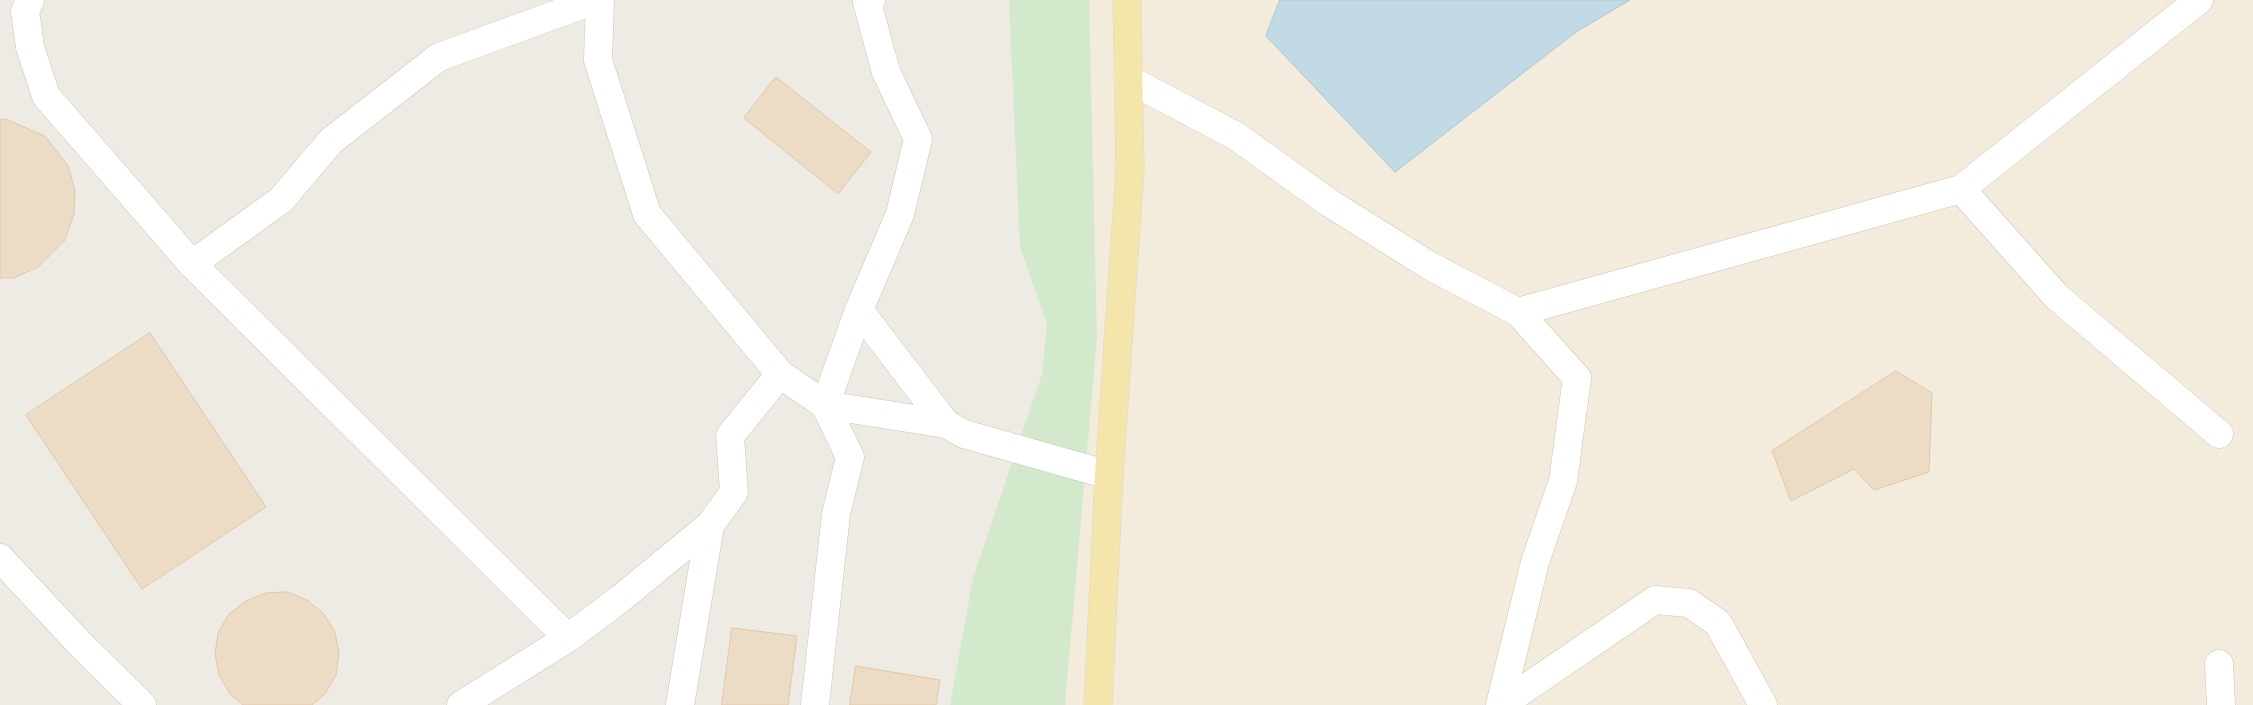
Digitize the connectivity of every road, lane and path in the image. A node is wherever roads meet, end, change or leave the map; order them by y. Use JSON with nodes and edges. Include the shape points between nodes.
{"nodes":[{"id":1,"x":30,"y":0,"type":"edge"},
{"id":2,"x":595,"y":0,"type":"edge"},
{"id":3,"x":600,"y":0,"type":"edge"},
{"id":4,"x":871,"y":0,"type":"edge"},
{"id":5,"x":1127,"y":0,"type":"edge"},
{"id":6,"x":2199,"y":0,"type":"edge"},
{"id":7,"x":1128,"y":79,"type":"junction"},
{"id":8,"x":1961,"y":190,"type":"junction"},
{"id":9,"x":192,"y":264,"type":"junction"},
{"id":10,"x":859,"y":310,"type":"junction"},
{"id":11,"x":1518,"y":312,"type":"junction"},
{"id":12,"x":780,"y":374,"type":"junction"},
{"id":13,"x":825,"y":405,"type":"junction"},
{"id":14,"x":946,"y":424,"type":"junction"},
{"id":15,"x":2220,"y":434,"type":"dead end"},
{"id":16,"x":1109,"y":475,"type":"junction"},
{"id":17,"x":710,"y":525,"type":"junction"},
{"id":18,"x":0,"y":558,"type":"edge"},
{"id":19,"x":568,"y":638,"type":"junction"},
{"id":20,"x":2218,"y":664,"type":"dead end"},
{"id":21,"x":142,"y":705,"type":"edge"},
{"id":22,"x":461,"y":705,"type":"edge"},
{"id":23,"x":680,"y":705,"type":"edge"},
{"id":24,"x":815,"y":705,"type":"edge"},
{"id":25,"x":1098,"y":705,"type":"edge"},
{"id":26,"x":1500,"y":705,"type":"edge"},
{"id":27,"x":1762,"y":705,"type":"edge"},
{"id":28,"x":2221,"y":705,"type":"edge"}],
"edges":[{"from":1,"to":9,"type":"lane","via":[[25,11],[30,47],[46,96]]},
{"from":2,"to":9,"type":"lane","via":[[439,57],[330,141],[281,200]]},
{"from":3,"to":12,"type":"lane","via":[[598,60],[647,214]]},
{"from":4,"to":10,"type":"lane","via":[[868,2],[886,72],[918,139],[900,214]]},
{"from":5,"to":7,"type":"main road"},
{"from":6,"to":8,"type":"lane"},
{"from":7,"to":11,"type":"lane","via":[[1236,136],[1328,202],[1422,261]]},
{"from":7,"to":16,"type":"main road","via":[[1130,169]]},
{"from":8,"to":11,"type":"lane"},
{"from":8,"to":15,"type":"lane","via":[[2057,297]]},
{"from":9,"to":19,"type":"lane"},
{"from":10,"to":13,"type":"lane"},
{"from":10,"to":14,"type":"lane"},
{"from":11,"to":26,"type":"lane","via":[[1577,378],[1563,481],[1535,562]]},
{"from":12,"to":13,"type":"lane"},
{"from":12,"to":17,"type":"lane","via":[[730,436],[734,492]]},
{"from":13,"to":14,"type":"lane"},
{"from":13,"to":24,"type":"lane","via":[[850,457],[836,514]]},
{"from":14,"to":16,"type":"lane","via":[[964,434]]},
{"from":16,"to":25,"type":"main road"},
{"from":17,"to":19,"type":"lane"},
{"from":17,"to":23,"type":"lane"},
{"from":18,"to":21,"type":"lane"},
{"from":19,"to":22,"type":"lane"},
{"from":20,"to":28,"type":"lane"},
{"from":26,"to":27,"type":"lane","via":[[1655,600],[1689,603],[1718,623]]}]}
